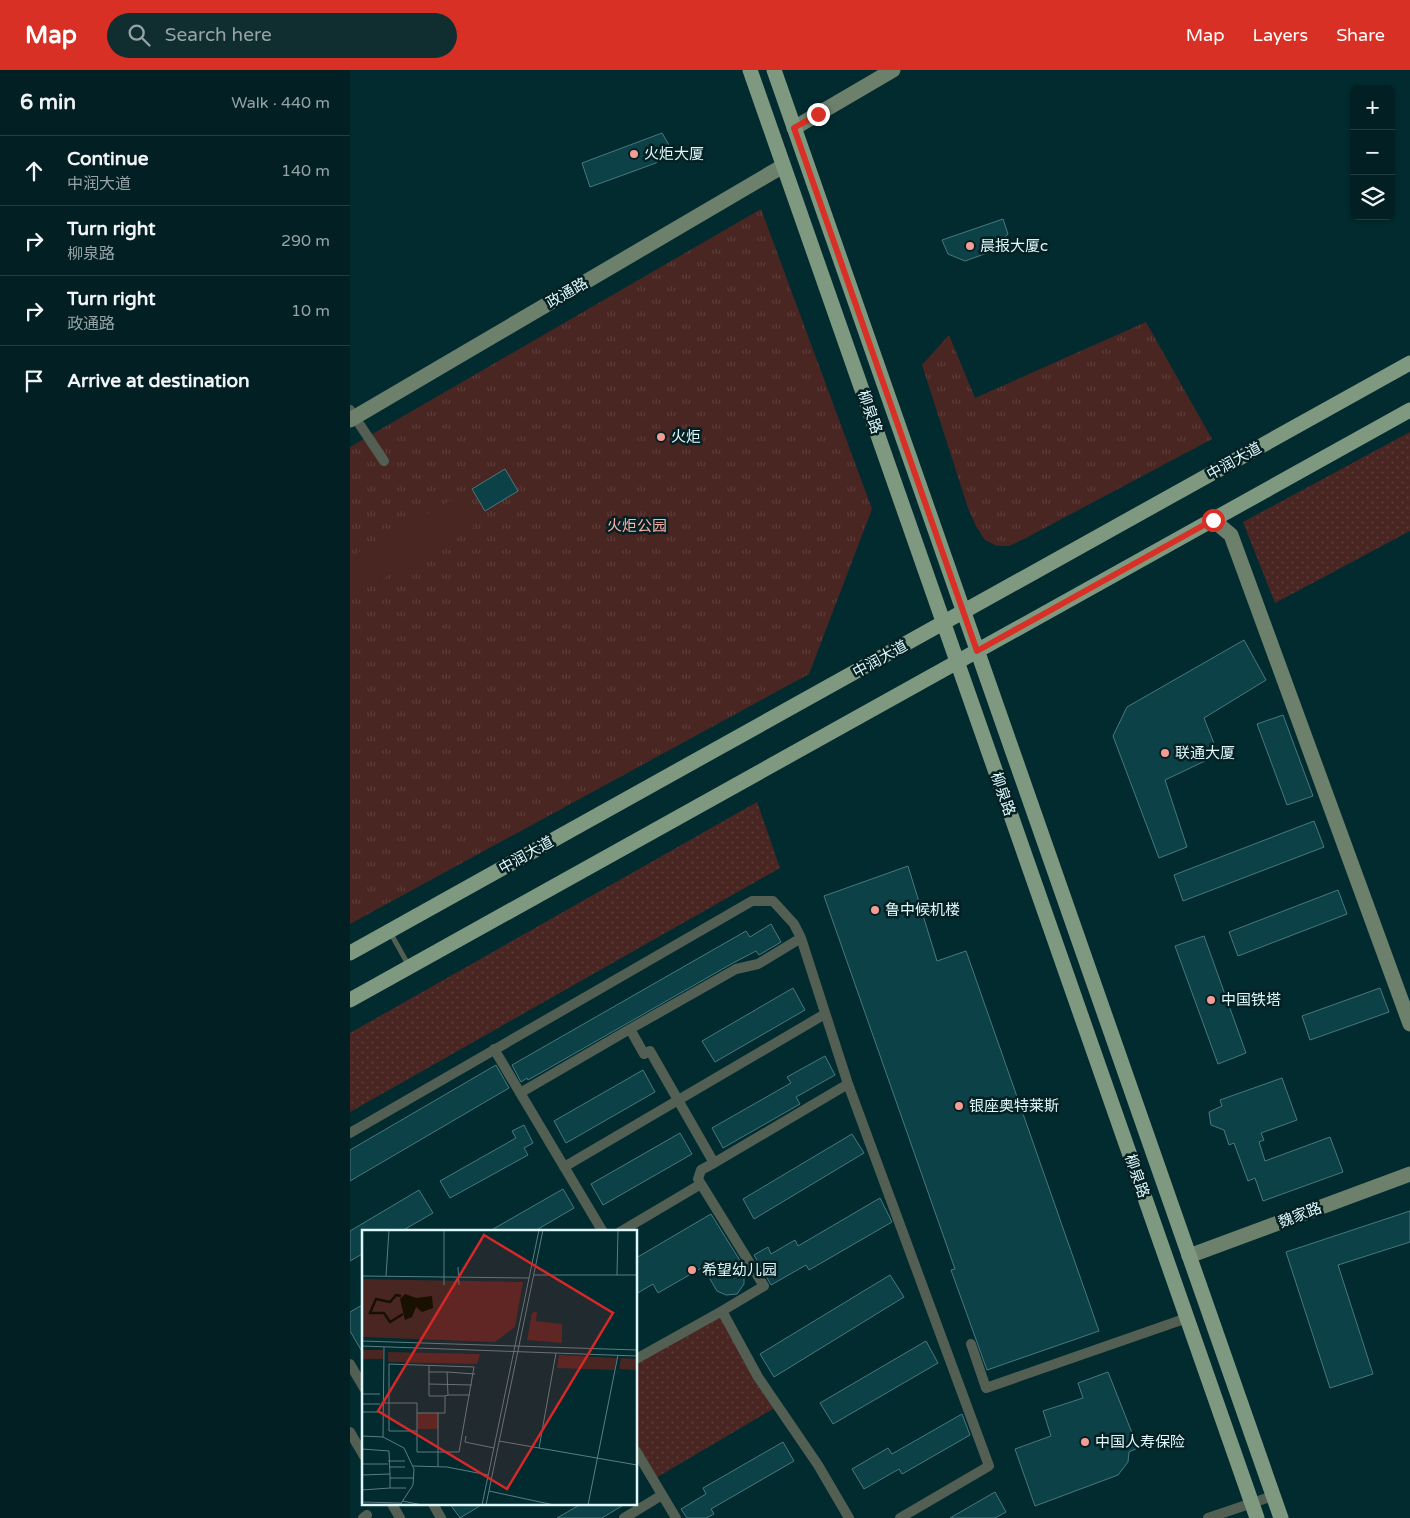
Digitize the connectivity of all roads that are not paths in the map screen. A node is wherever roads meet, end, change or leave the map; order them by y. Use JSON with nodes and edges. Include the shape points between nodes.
{"nodes":[{"id":1,"x":750,"y":70,"type":"edge"},
{"id":2,"x":774,"y":70,"type":"edge"},
{"id":3,"x":893,"y":70,"type":"edge"},
{"id":4,"x":794,"y":128,"type":"junction"},
{"id":5,"x":784,"y":166,"type":"junction"},
{"id":6,"x":1410,"y":363,"type":"edge"},
{"id":7,"x":1410,"y":410,"type":"edge"},
{"id":8,"x":352,"y":415,"type":"edge"},
{"id":9,"x":384,"y":461,"type":"dead end"},
{"id":10,"x":1213,"y":520,"type":"junction"},
{"id":11,"x":963,"y":612,"type":"junction"},
{"id":12,"x":944,"y":623,"type":"junction"},
{"id":13,"x":977,"y":651,"type":"junction"},
{"id":14,"x":957,"y":662,"type":"junction"},
{"id":15,"x":390,"y":931,"type":"junction"},
{"id":16,"x":801,"y":938,"type":"junction"},
{"id":17,"x":350,"y":953,"type":"edge"},
{"id":18,"x":409,"y":967,"type":"junction"},
{"id":19,"x":350,"y":1000,"type":"edge"},
{"id":20,"x":825,"y":1014,"type":"junction"},
{"id":21,"x":1410,"y":1024,"type":"edge"},
{"id":22,"x":630,"y":1029,"type":"junction"},
{"id":23,"x":494,"y":1049,"type":"junction"},
{"id":24,"x":848,"y":1084,"type":"junction"},
{"id":25,"x":520,"y":1093,"type":"junction"},
{"id":26,"x":678,"y":1101,"type":"junction"},
{"id":27,"x":350,"y":1133,"type":"edge"},
{"id":28,"x":714,"y":1162,"type":"junction"},
{"id":29,"x":564,"y":1167,"type":"junction"},
{"id":30,"x":1410,"y":1174,"type":"edge"},
{"id":31,"x":701,"y":1184,"type":"junction"},
{"id":32,"x":601,"y":1230,"type":"edge"},
{"id":33,"x":623,"y":1230,"type":"edge"},
{"id":34,"x":1189,"y":1256,"type":"junction"},
{"id":35,"x":722,"y":1311,"type":"junction"},
{"id":36,"x":1187,"y":1318,"type":"junction"},
{"id":37,"x":971,"y":1344,"type":"dead end"},
{"id":38,"x":638,"y":1358,"type":"edge"},
{"id":39,"x":350,"y":1364,"type":"edge"},
{"id":40,"x":362,"y":1385,"type":"edge"},
{"id":41,"x":350,"y":1432,"type":"edge"},
{"id":42,"x":360,"y":1442,"type":"edge"},
{"id":43,"x":638,"y":1453,"type":"edge"},
{"id":44,"x":662,"y":1495,"type":"junction"},
{"id":45,"x":1273,"y":1496,"type":"junction"},
{"id":46,"x":1252,"y":1503,"type":"junction"},
{"id":47,"x":393,"y":1506,"type":"edge"},
{"id":48,"x":434,"y":1506,"type":"edge"},
{"id":49,"x":400,"y":1518,"type":"edge"},
{"id":50,"x":441,"y":1518,"type":"edge"},
{"id":51,"x":624,"y":1518,"type":"edge"},
{"id":52,"x":676,"y":1518,"type":"edge"},
{"id":53,"x":850,"y":1518,"type":"edge"},
{"id":54,"x":900,"y":1518,"type":"edge"},
{"id":55,"x":1208,"y":1518,"type":"edge"},
{"id":56,"x":1257,"y":1518,"type":"edge"},
{"id":57,"x":1281,"y":1518,"type":"edge"}],
"edges":[{"from":1,"to":5,"type":"main road","name":"柳泉路"},
{"from":2,"to":4,"type":"main road","name":"柳泉路"},
{"from":3,"to":4,"type":"street"},
{"from":4,"to":11,"type":"main road","name":"柳泉路"},
{"from":5,"to":8,"type":"street","name":"政通路"},
{"from":5,"to":12,"type":"main road","name":"柳泉路"},
{"from":6,"to":11,"type":"main road","name":"中润大道"},
{"from":7,"to":10,"type":"main road"},
{"from":8,"to":9,"type":"street"},
{"from":10,"to":13,"type":"main road"},
{"from":10,"to":21,"type":"street","via":[[1231,534]]},
{"from":11,"to":12,"type":"main road","name":"中润大道"},
{"from":11,"to":13,"type":"main road","name":"柳泉路"},
{"from":12,"to":14,"type":"main road","name":"柳泉路"},
{"from":12,"to":15,"type":"main road","name":"中润大道"},
{"from":13,"to":14,"type":"main road"},
{"from":13,"to":34,"type":"main road","name":"柳泉路"},
{"from":14,"to":18,"type":"main road"},
{"from":14,"to":36,"type":"main road","name":"柳泉路"},
{"from":15,"to":17,"type":"main road","name":"中润大道"},
{"from":15,"to":18,"type":"lane"},
{"from":16,"to":20,"type":"street"},
{"from":16,"to":22,"type":"street","via":[[758,964],[736,969]]},
{"from":16,"to":23,"type":"street","via":[[794,924],[773,901],[752,901]]},
{"from":18,"to":19,"type":"main road"},
{"from":20,"to":24,"type":"street"},
{"from":20,"to":26,"type":"street"},
{"from":22,"to":25,"type":"street"},
{"from":22,"to":26,"type":"street","via":[[644,1054],[650,1051]]},
{"from":23,"to":25,"type":"street"},
{"from":23,"to":27,"type":"street"},
{"from":24,"to":28,"type":"street"},
{"from":24,"to":54,"type":"street","via":[[989,1466]]},
{"from":25,"to":29,"type":"street"},
{"from":26,"to":28,"type":"street"},
{"from":26,"to":29,"type":"street"},
{"from":28,"to":31,"type":"street","via":[[701,1170],[698,1179]]},
{"from":29,"to":32,"type":"street"},
{"from":30,"to":34,"type":"street","name":"魏家路"},
{"from":31,"to":33,"type":"street"},
{"from":31,"to":35,"type":"street","via":[[764,1286]]},
{"from":34,"to":45,"type":"main road","name":"柳泉路"},
{"from":35,"to":38,"type":"street"},
{"from":35,"to":53,"type":"street","via":[[758,1377]]},
{"from":36,"to":37,"type":"street","via":[[986,1388]]},
{"from":36,"to":46,"type":"main road","name":"柳泉路"},
{"from":39,"to":40,"type":"street"},
{"from":41,"to":42,"type":"street"},
{"from":43,"to":44,"type":"street"},
{"from":44,"to":51,"type":"street"},
{"from":44,"to":52,"type":"street"},
{"from":45,"to":46,"type":"street"},
{"from":45,"to":57,"type":"main road","name":"柳泉路"},
{"from":46,"to":55,"type":"street"},
{"from":46,"to":56,"type":"main road","name":"柳泉路"},
{"from":47,"to":49,"type":"street"},
{"from":48,"to":50,"type":"street"}]}
